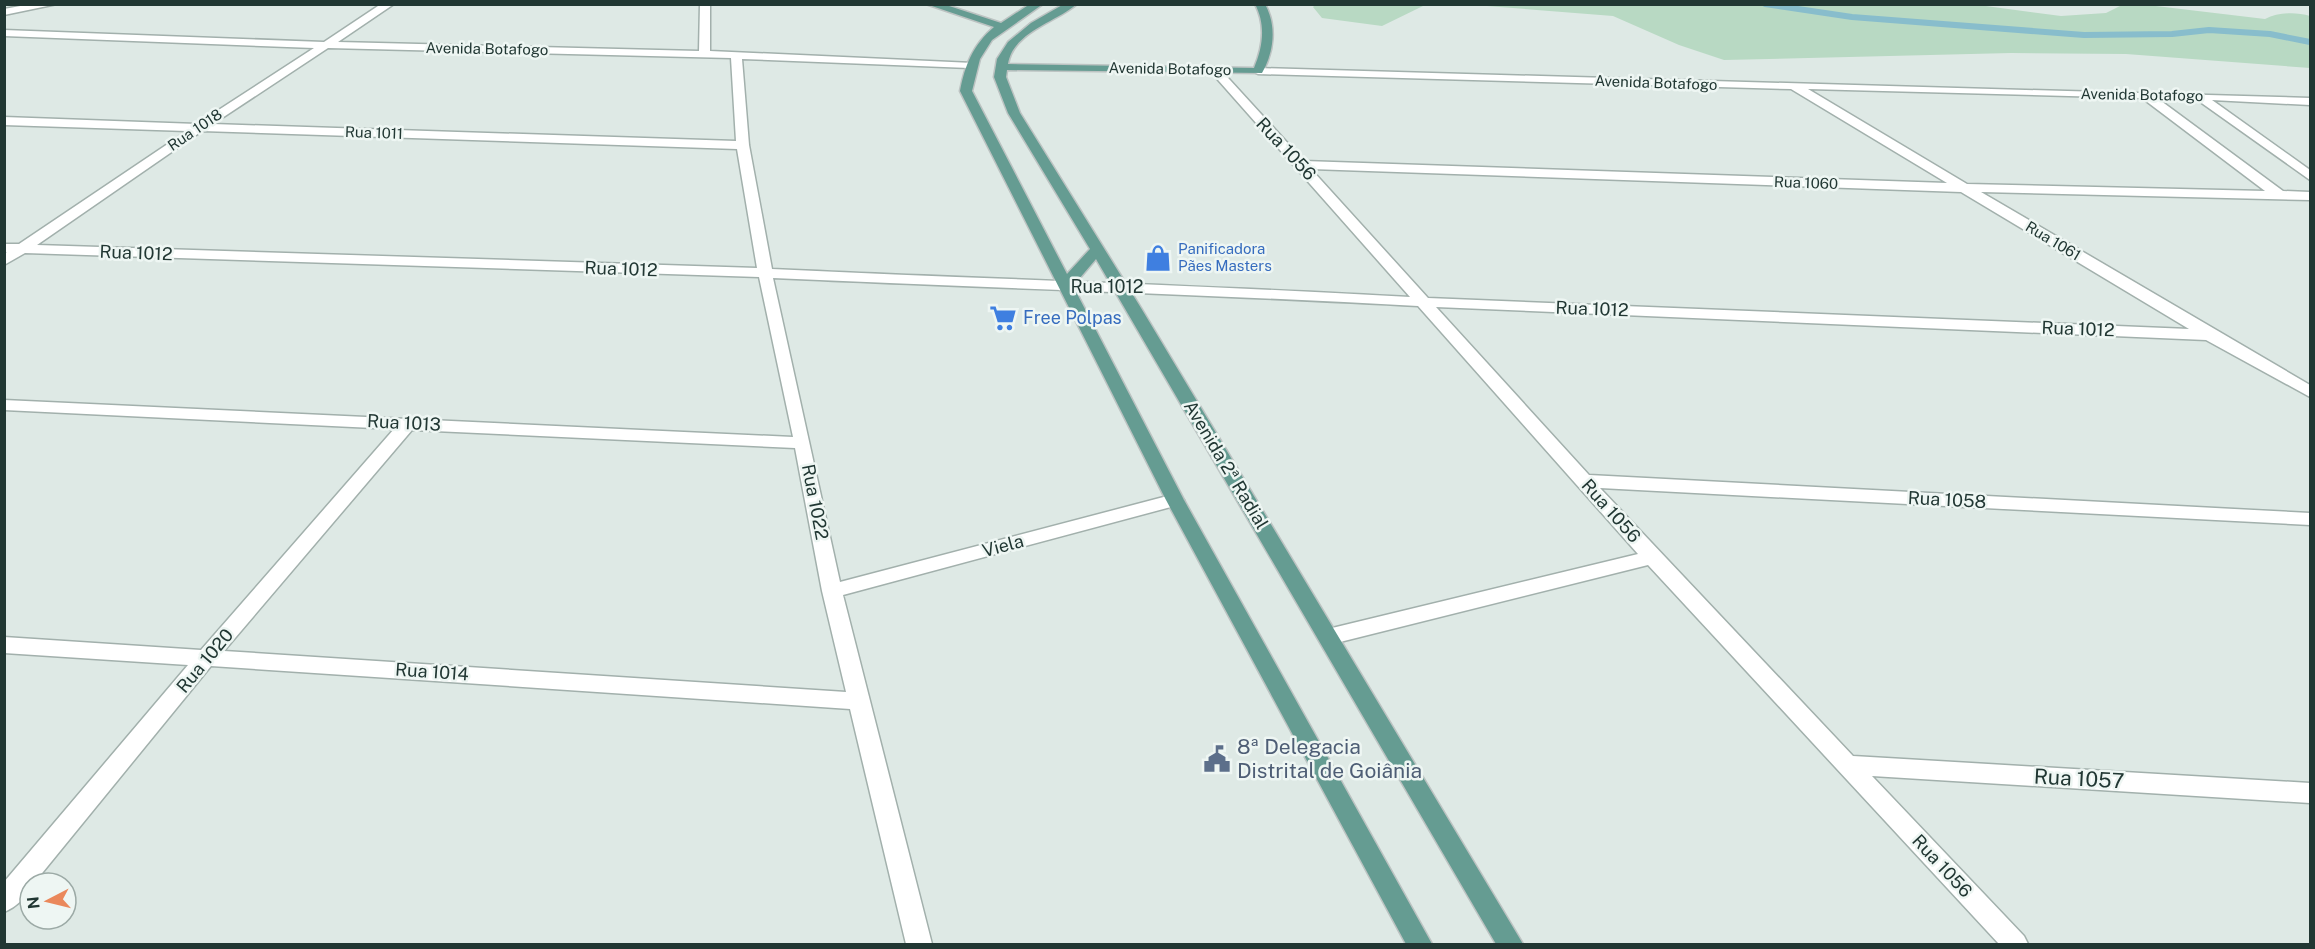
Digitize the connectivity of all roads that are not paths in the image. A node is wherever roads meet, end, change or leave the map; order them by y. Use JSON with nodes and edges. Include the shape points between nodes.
{"nodes":[{"id":1,"x":52,"y":4,"type":"edge"},
{"id":2,"x":389,"y":4,"type":"edge"},
{"id":3,"x":705,"y":4,"type":"edge"},
{"id":4,"x":932,"y":4,"type":"edge"},
{"id":5,"x":1038,"y":4,"type":"edge"},
{"id":6,"x":1072,"y":4,"type":"edge"},
{"id":7,"x":1260,"y":4,"type":"edge"},
{"id":8,"x":4,"y":12,"type":"edge"},
{"id":9,"x":1000,"y":26,"type":"junction"},
{"id":10,"x":4,"y":33,"type":"edge"},
{"id":11,"x":328,"y":45,"type":"junction"},
{"id":12,"x":704,"y":54,"type":"junction"},
{"id":13,"x":736,"y":55,"type":"junction"},
{"id":14,"x":969,"y":65,"type":"junction"},
{"id":15,"x":1001,"y":67,"type":"junction"},
{"id":16,"x":1215,"y":70,"type":"junction"},
{"id":17,"x":1258,"y":71,"type":"junction"},
{"id":18,"x":1796,"y":87,"type":"junction"},
{"id":19,"x":2145,"y":94,"type":"junction"},
{"id":20,"x":2199,"y":96,"type":"junction"},
{"id":21,"x":2310,"y":101,"type":"edge"},
{"id":22,"x":4,"y":121,"type":"edge"},
{"id":23,"x":200,"y":127,"type":"junction"},
{"id":24,"x":743,"y":145,"type":"junction"},
{"id":25,"x":1302,"y":165,"type":"junction"},
{"id":26,"x":2310,"y":176,"type":"edge"},
{"id":27,"x":1965,"y":188,"type":"junction"},
{"id":28,"x":2279,"y":195,"type":"junction"},
{"id":29,"x":2310,"y":196,"type":"edge"},
{"id":30,"x":4,"y":248,"type":"edge"},
{"id":31,"x":22,"y":249,"type":"junction"},
{"id":32,"x":1097,"y":249,"type":"junction"},
{"id":33,"x":4,"y":261,"type":"edge"},
{"id":34,"x":765,"y":273,"type":"junction"},
{"id":35,"x":1064,"y":287,"type":"junction"},
{"id":36,"x":1120,"y":287,"type":"junction"},
{"id":37,"x":1426,"y":302,"type":"junction"},
{"id":38,"x":2209,"y":334,"type":"junction"},
{"id":39,"x":2310,"y":392,"type":"edge"},
{"id":40,"x":4,"y":405,"type":"edge"},
{"id":41,"x":408,"y":424,"type":"junction"},
{"id":42,"x":803,"y":443,"type":"junction"},
{"id":43,"x":1584,"y":481,"type":"junction"},
{"id":44,"x":1175,"y":500,"type":"junction"},
{"id":45,"x":2310,"y":519,"type":"edge"},
{"id":46,"x":1652,"y":556,"type":"junction"},
{"id":47,"x":832,"y":591,"type":"junction"},
{"id":48,"x":1328,"y":637,"type":"junction"},
{"id":49,"x":4,"y":645,"type":"edge"},
{"id":50,"x":207,"y":657,"type":"junction"},
{"id":51,"x":860,"y":701,"type":"junction"},
{"id":52,"x":1848,"y":765,"type":"junction"},
{"id":53,"x":2310,"y":793,"type":"edge"},
{"id":54,"x":4,"y":901,"type":"edge"},
{"id":55,"x":919,"y":945,"type":"edge"},
{"id":56,"x":1419,"y":945,"type":"edge"},
{"id":57,"x":1510,"y":945,"type":"edge"},
{"id":58,"x":2014,"y":945,"type":"edge"}],
"edges":[{"from":1,"to":8,"type":"street"},
{"from":2,"to":11,"type":"street","name":"Rua 1018"},
{"from":3,"to":12,"type":"street"},
{"from":4,"to":9,"type":"main road"},
{"from":5,"to":9,"type":"main road"},
{"from":6,"to":15,"type":"main road","via":[[1035,25],[1012,44]]},
{"from":7,"to":17,"type":"main road","via":[[1269,20],[1264,59]]},
{"from":9,"to":14,"type":"main road","via":[[986,38]]},
{"from":10,"to":11,"type":"street","name":"Avenida Botafogo"},
{"from":11,"to":12,"type":"street","name":"Avenida Botafogo"},
{"from":11,"to":23,"type":"street","name":"Rua 1018"},
{"from":12,"to":13,"type":"street","name":"Avenida Botafogo"},
{"from":13,"to":14,"type":"street","name":"Avenida Botafogo"},
{"from":13,"to":24,"type":"street","name":"Rua 1022"},
{"from":14,"to":35,"type":"main road","via":[[966,91]]},
{"from":15,"to":16,"type":"main road","name":"Avenida Botafogo"},
{"from":15,"to":32,"type":"main road","name":"Avenida 2ª Radial","via":[[1000,77],[1014,113]]},
{"from":16,"to":17,"type":"main road","name":"Avenida Botafogo"},
{"from":16,"to":25,"type":"street","name":"Rua 1056"},
{"from":17,"to":18,"type":"street","name":"Avenida Botafogo"},
{"from":18,"to":19,"type":"street","name":"Avenida Botafogo"},
{"from":18,"to":27,"type":"street","name":"Rua 1061"},
{"from":19,"to":20,"type":"street","name":"Avenida Botafogo"},
{"from":19,"to":28,"type":"street"},
{"from":20,"to":21,"type":"street","name":"Avenida Botafogo"},
{"from":20,"to":26,"type":"street"},
{"from":22,"to":23,"type":"street","name":"Rua 1011"},
{"from":23,"to":24,"type":"street","name":"Rua 1011"},
{"from":23,"to":31,"type":"street","name":"Rua 1018"},
{"from":24,"to":34,"type":"street","name":"Rua 1022"},
{"from":25,"to":27,"type":"street","name":"Rua 1060"},
{"from":25,"to":37,"type":"street","name":"Rua 1056"},
{"from":27,"to":28,"type":"street","name":"Rua 1060"},
{"from":27,"to":38,"type":"street","name":"Rua 1061"},
{"from":28,"to":29,"type":"street","name":"Rua 1060"},
{"from":30,"to":31,"type":"street","name":"Rua 1012"},
{"from":31,"to":33,"type":"street","name":"Rua 1018"},
{"from":31,"to":34,"type":"street","name":"Rua 1012"},
{"from":32,"to":35,"type":"main road"},
{"from":32,"to":36,"type":"main road","name":"Avenida 2ª Radial"},
{"from":34,"to":35,"type":"street","name":"Rua 1012"},
{"from":34,"to":42,"type":"street","name":"Rua 1022"},
{"from":35,"to":36,"type":"street","name":"Rua 1012"},
{"from":35,"to":44,"type":"main road"},
{"from":36,"to":37,"type":"street","name":"Rua 1012"},
{"from":36,"to":48,"type":"main road","name":"Avenida 2ª Radial"},
{"from":37,"to":38,"type":"street","name":"Rua 1012"},
{"from":37,"to":43,"type":"street","name":"Rua 1056"},
{"from":38,"to":39,"type":"street","name":"Rua 1061"},
{"from":40,"to":41,"type":"street","name":"Rua 1013"},
{"from":41,"to":42,"type":"street","name":"Rua 1013"},
{"from":41,"to":50,"type":"street","name":"Rua 1020"},
{"from":42,"to":47,"type":"street","name":"Rua 1022"},
{"from":43,"to":45,"type":"street","name":"Rua 1058"},
{"from":43,"to":46,"type":"street","name":"Rua 1056"},
{"from":44,"to":47,"type":"street","name":"Viela"},
{"from":44,"to":56,"type":"main road"},
{"from":46,"to":48,"type":"street"},
{"from":46,"to":52,"type":"street","name":"Rua 1056"},
{"from":47,"to":51,"type":"street","name":"Rua 1022"},
{"from":48,"to":57,"type":"main road","name":"Avenida 2ª Radial"},
{"from":49,"to":50,"type":"street","name":"Rua 1014"},
{"from":50,"to":51,"type":"street","name":"Rua 1014"},
{"from":50,"to":54,"type":"street","name":"Rua 1020"},
{"from":51,"to":55,"type":"street","name":"Rua 1022"},
{"from":52,"to":53,"type":"street","name":"Rua 1057"},
{"from":52,"to":58,"type":"street","name":"Rua 1056"}]}
